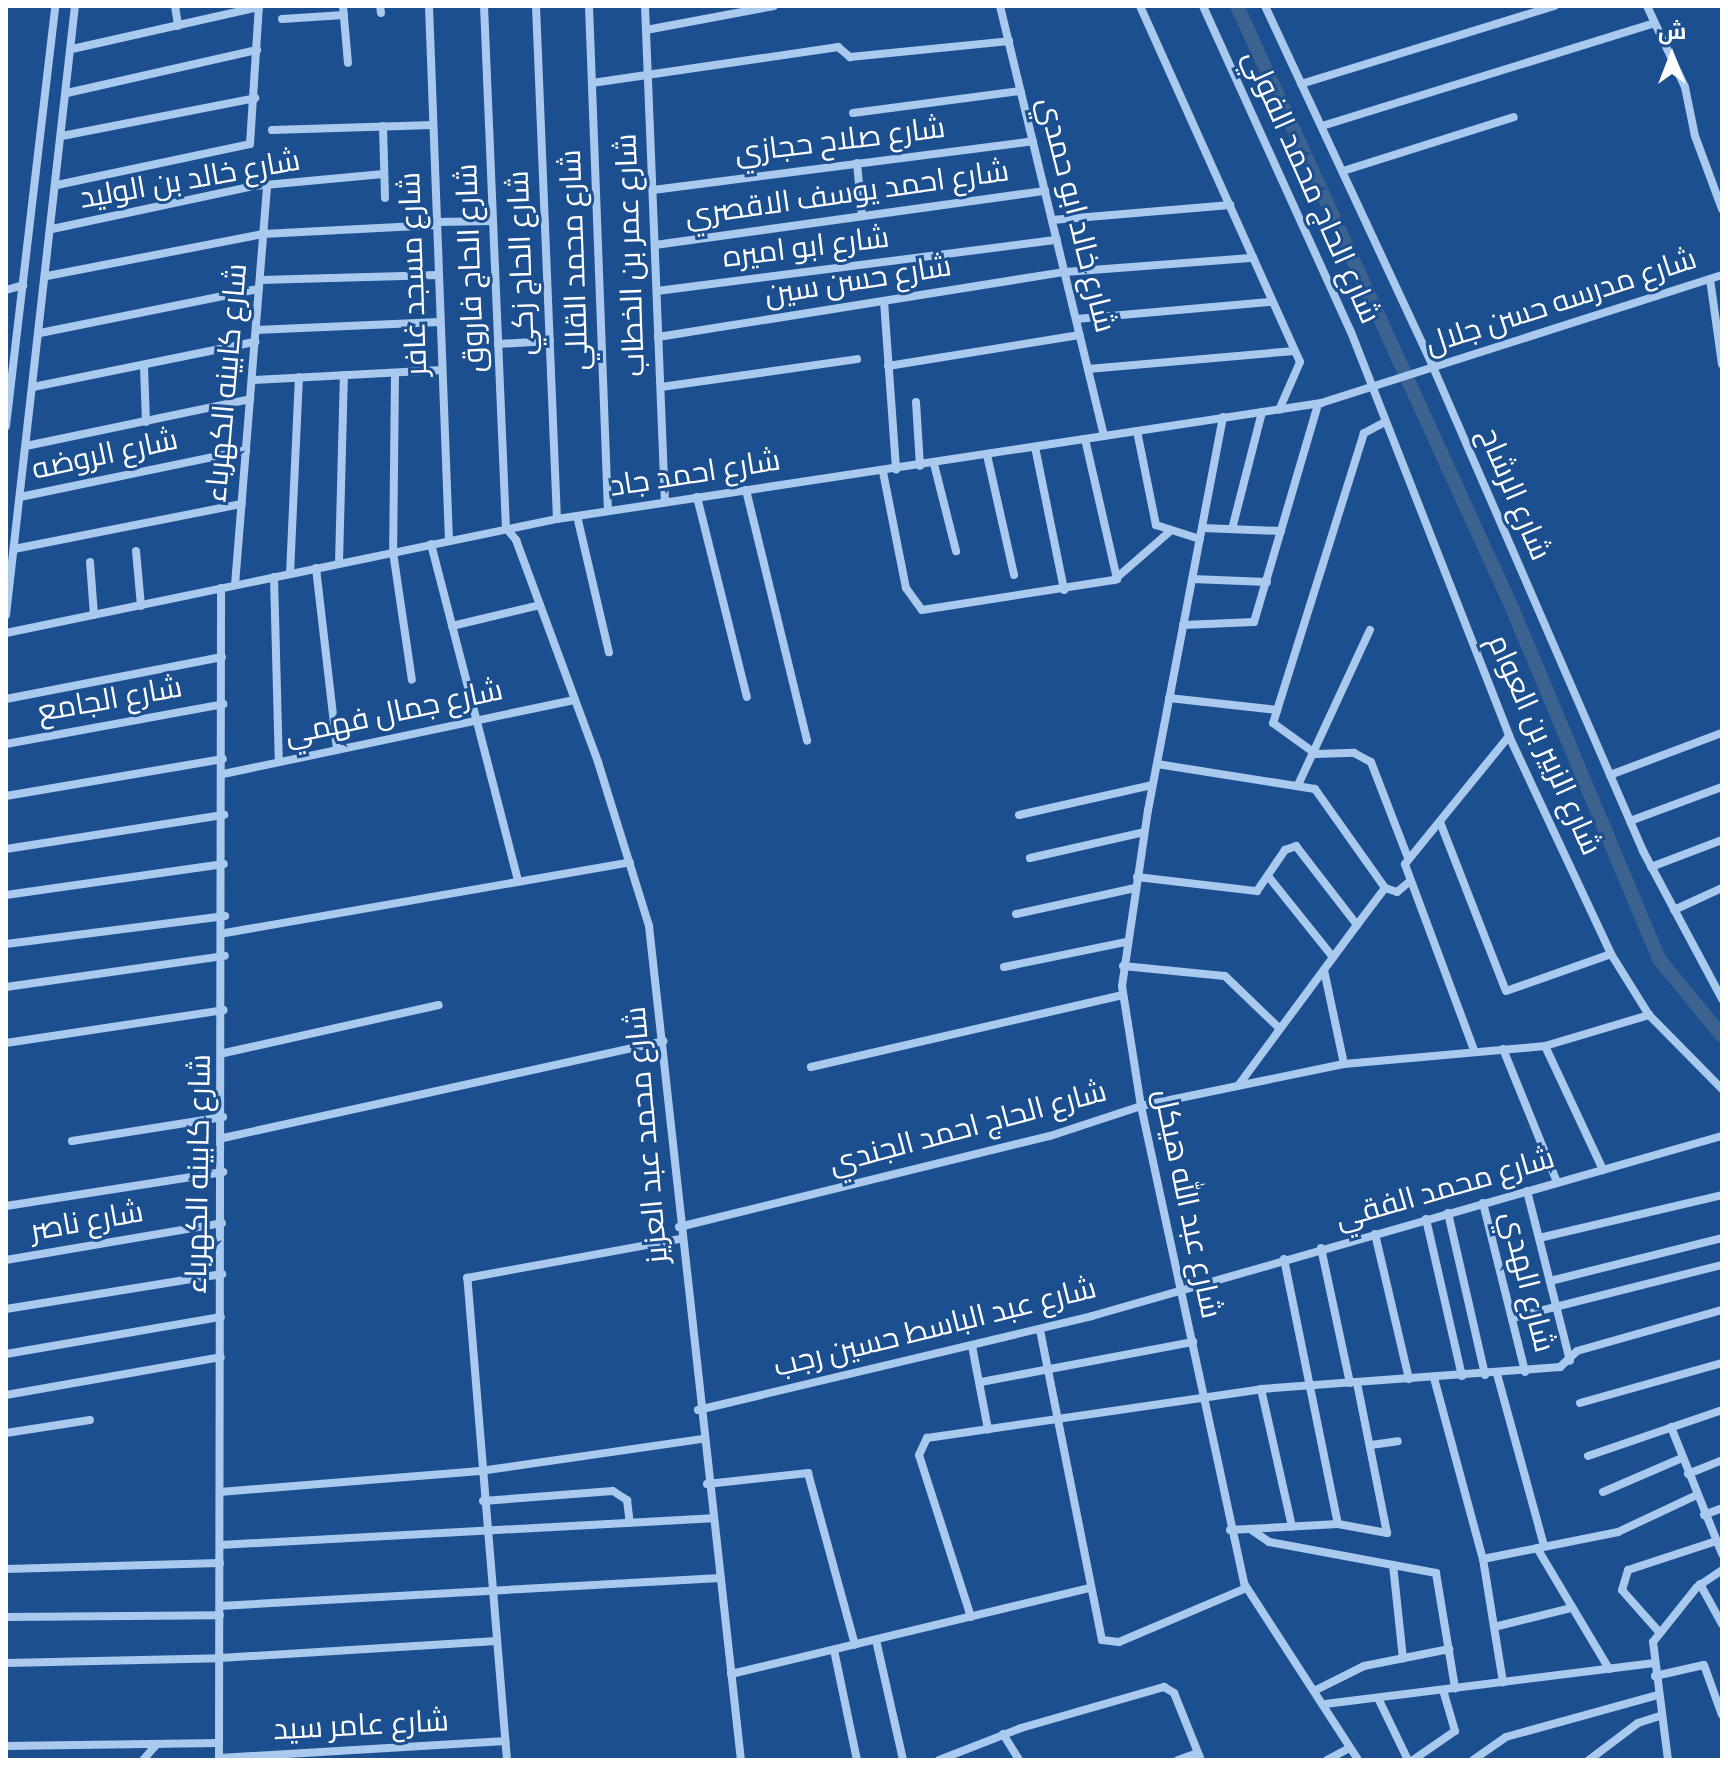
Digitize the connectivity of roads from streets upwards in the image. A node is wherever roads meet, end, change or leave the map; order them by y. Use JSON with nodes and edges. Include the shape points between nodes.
{"nodes":[{"id":1,"x":55,"y":6,"type":"edge"},
{"id":2,"x":75,"y":6,"type":"edge"},
{"id":3,"x":175,"y":6,"type":"edge"},
{"id":4,"x":219,"y":6,"type":"edge"},
{"id":5,"x":429,"y":6,"type":"edge"},
{"id":6,"x":484,"y":6,"type":"edge"},
{"id":7,"x":536,"y":6,"type":"edge"},
{"id":8,"x":589,"y":6,"type":"edge"},
{"id":9,"x":645,"y":6,"type":"edge"},
{"id":10,"x":774,"y":6,"type":"edge"},
{"id":11,"x":1000,"y":6,"type":"edge"},
{"id":12,"x":1140,"y":6,"type":"edge"},
{"id":13,"x":1203,"y":6,"type":"edge"},
{"id":14,"x":1265,"y":6,"type":"edge"},
{"id":15,"x":1555,"y":6,"type":"edge"},
{"id":16,"x":1647,"y":6,"type":"edge"},
{"id":17,"x":259,"y":7,"type":"edge"},
{"id":18,"x":760,"y":7,"type":"edge"},
{"id":19,"x":343,"y":11,"type":"edge"},
{"id":20,"x":221,"y":16,"type":"junction"},
{"id":21,"x":282,"y":19,"type":"dead end"},
{"id":22,"x":1654,"y":23,"type":"junction"},
{"id":23,"x":178,"y":26,"type":"junction"},
{"id":24,"x":646,"y":30,"type":"junction"},
{"id":25,"x":1009,"y":41,"type":"junction"},
{"id":26,"x":72,"y":49,"type":"junction"},
{"id":27,"x":257,"y":50,"type":"junction"},
{"id":28,"x":348,"y":63,"type":"dead end"},
{"id":29,"x":648,"y":78,"type":"junction"},
{"id":30,"x":592,"y":83,"type":"junction"},
{"id":31,"x":1301,"y":84,"type":"junction"},
{"id":32,"x":1021,"y":91,"type":"junction"},
{"id":33,"x":67,"y":93,"type":"junction"},
{"id":34,"x":255,"y":98,"type":"junction"},
{"id":35,"x":853,"y":113,"type":"dead end"},
{"id":36,"x":1514,"y":117,"type":"dead end"},
{"id":37,"x":433,"y":125,"type":"junction"},
{"id":38,"x":383,"y":126,"type":"junction"},
{"id":39,"x":1322,"y":126,"type":"junction"},
{"id":40,"x":272,"y":130,"type":"dead end"},
{"id":41,"x":62,"y":136,"type":"junction"},
{"id":42,"x":1033,"y":141,"type":"junction"},
{"id":43,"x":857,"y":163,"type":"junction"},
{"id":44,"x":1343,"y":171,"type":"junction"},
{"id":45,"x":383,"y":174,"type":"junction"},
{"id":46,"x":57,"y":185,"type":"junction"},
{"id":47,"x":267,"y":185,"type":"junction"},
{"id":48,"x":653,"y":190,"type":"junction"},
{"id":49,"x":1045,"y":191,"type":"junction"},
{"id":50,"x":385,"y":198,"type":"dead end"},
{"id":51,"x":1230,"y":205,"type":"junction"},
{"id":52,"x":1722,"y":209,"type":"edge"},
{"id":53,"x":862,"y":216,"type":"junction"},
{"id":54,"x":1052,"y":220,"type":"junction"},
{"id":55,"x":493,"y":221,"type":"junction"},
{"id":56,"x":437,"y":223,"type":"junction"},
{"id":57,"x":52,"y":229,"type":"junction"},
{"id":58,"x":263,"y":234,"type":"junction"},
{"id":59,"x":1057,"y":240,"type":"junction"},
{"id":60,"x":655,"y":245,"type":"junction"},
{"id":61,"x":1253,"y":258,"type":"junction"},
{"id":62,"x":1065,"y":272,"type":"junction"},
{"id":63,"x":439,"y":275,"type":"junction"},
{"id":64,"x":1722,"y":275,"type":"edge"},
{"id":65,"x":47,"y":276,"type":"junction"},
{"id":66,"x":1710,"y":279,"type":"junction"},
{"id":67,"x":259,"y":284,"type":"junction"},
{"id":68,"x":23,"y":285,"type":"junction"},
{"id":69,"x":6,"y":290,"type":"edge"},
{"id":70,"x":657,"y":291,"type":"junction"},
{"id":71,"x":884,"y":301,"type":"junction"},
{"id":72,"x":1272,"y":302,"type":"junction"},
{"id":73,"x":1076,"y":319,"type":"junction"},
{"id":74,"x":440,"y":322,"type":"junction"},
{"id":75,"x":256,"y":330,"type":"junction"},
{"id":76,"x":40,"y":333,"type":"junction"},
{"id":77,"x":1080,"y":335,"type":"junction"},
{"id":78,"x":658,"y":337,"type":"junction"},
{"id":79,"x":17,"y":339,"type":"junction"},
{"id":80,"x":550,"y":341,"type":"junction"},
{"id":81,"x":6,"y":342,"type":"edge"},
{"id":82,"x":255,"y":342,"type":"junction"},
{"id":83,"x":498,"y":344,"type":"junction"},
{"id":84,"x":1294,"y":351,"type":"junction"},
{"id":85,"x":857,"y":359,"type":"dead end"},
{"id":86,"x":1722,"y":364,"type":"edge"},
{"id":87,"x":144,"y":366,"type":"junction"},
{"id":88,"x":888,"y":366,"type":"junction"},
{"id":89,"x":1433,"y":367,"type":"junction"},
{"id":90,"x":1088,"y":369,"type":"junction"},
{"id":91,"x":442,"y":370,"type":"junction"},
{"id":92,"x":395,"y":373,"type":"junction"},
{"id":93,"x":344,"y":375,"type":"junction"},
{"id":94,"x":299,"y":377,"type":"junction"},
{"id":95,"x":252,"y":380,"type":"junction"},
{"id":96,"x":1393,"y":383,"type":"joint"},
{"id":97,"x":33,"y":387,"type":"junction"},
{"id":98,"x":661,"y":387,"type":"junction"},
{"id":99,"x":1374,"y":390,"type":"junction"},
{"id":100,"x":8,"y":392,"type":"edge"},
{"id":101,"x":250,"y":399,"type":"junction"},
{"id":102,"x":916,"y":402,"type":"dead end"},
{"id":103,"x":1318,"y":404,"type":"junction"},
{"id":104,"x":1279,"y":410,"type":"junction"},
{"id":105,"x":1262,"y":412,"type":"junction"},
{"id":106,"x":1223,"y":417,"type":"junction"},
{"id":107,"x":146,"y":422,"type":"junction"},
{"id":108,"x":1385,"y":422,"type":"junction"},
{"id":109,"x":6,"y":426,"type":"edge"},
{"id":110,"x":1137,"y":431,"type":"junction"},
{"id":111,"x":1104,"y":436,"type":"junction"},
{"id":112,"x":1085,"y":439,"type":"junction"},
{"id":113,"x":26,"y":446,"type":"junction"},
{"id":114,"x":1035,"y":447,"type":"junction"},
{"id":115,"x":246,"y":450,"type":"junction"},
{"id":116,"x":987,"y":455,"type":"junction"},
{"id":117,"x":934,"y":464,"type":"junction"},
{"id":118,"x":920,"y":466,"type":"junction"},
{"id":119,"x":896,"y":470,"type":"junction"},
{"id":120,"x":883,"y":472,"type":"junction"},
{"id":121,"x":746,"y":490,"type":"junction"},
{"id":122,"x":20,"y":497,"type":"junction"},
{"id":123,"x":697,"y":497,"type":"junction"},
{"id":124,"x":665,"y":503,"type":"junction"},
{"id":125,"x":242,"y":504,"type":"junction"},
{"id":126,"x":608,"y":511,"type":"junction"},
{"id":127,"x":577,"y":516,"type":"junction"},
{"id":128,"x":557,"y":519,"type":"junction"},
{"id":129,"x":506,"y":528,"type":"junction"},
{"id":130,"x":1202,"y":528,"type":"junction"},
{"id":131,"x":1232,"y":529,"type":"junction"},
{"id":132,"x":1281,"y":531,"type":"junction"},
{"id":133,"x":1168,"y":533,"type":"junction"},
{"id":134,"x":1200,"y":539,"type":"junction"},
{"id":135,"x":449,"y":540,"type":"junction"},
{"id":136,"x":431,"y":544,"type":"junction"},
{"id":137,"x":14,"y":549,"type":"junction"},
{"id":138,"x":136,"y":551,"type":"dead end"},
{"id":139,"x":956,"y":551,"type":"dead end"},
{"id":140,"x":393,"y":552,"type":"junction"},
{"id":141,"x":90,"y":562,"type":"dead end"},
{"id":142,"x":339,"y":563,"type":"junction"},
{"id":143,"x":316,"y":568,"type":"junction"},
{"id":144,"x":290,"y":574,"type":"junction"},
{"id":145,"x":1014,"y":575,"type":"dead end"},
{"id":146,"x":274,"y":577,"type":"junction"},
{"id":147,"x":1117,"y":579,"type":"junction"},
{"id":148,"x":1192,"y":579,"type":"junction"},
{"id":149,"x":1267,"y":582,"type":"junction"},
{"id":150,"x":235,"y":585,"type":"junction"},
{"id":151,"x":221,"y":588,"type":"junction"},
{"id":152,"x":1064,"y":590,"type":"junction"},
{"id":153,"x":540,"y":605,"type":"junction"},
{"id":154,"x":141,"y":606,"type":"junction"},
{"id":155,"x":6,"y":615,"type":"edge"},
{"id":156,"x":94,"y":615,"type":"junction"},
{"id":157,"x":1183,"y":625,"type":"junction"},
{"id":158,"x":452,"y":626,"type":"junction"},
{"id":159,"x":1370,"y":630,"type":"dead end"},
{"id":160,"x":6,"y":633,"type":"edge"},
{"id":161,"x":609,"y":652,"type":"dead end"},
{"id":162,"x":222,"y":657,"type":"junction"},
{"id":163,"x":412,"y":680,"type":"dead end"},
{"id":164,"x":747,"y":697,"type":"dead end"},
{"id":165,"x":1169,"y":698,"type":"junction"},
{"id":166,"x":6,"y":699,"type":"edge"},
{"id":167,"x":574,"y":700,"type":"junction"},
{"id":168,"x":223,"y":704,"type":"junction"},
{"id":169,"x":1277,"y":710,"type":"junction"},
{"id":170,"x":477,"y":721,"type":"junction"},
{"id":171,"x":1722,"y":733,"type":"edge"},
{"id":172,"x":1509,"y":736,"type":"junction"},
{"id":173,"x":807,"y":741,"type":"dead end"},
{"id":174,"x":6,"y":744,"type":"edge"},
{"id":175,"x":337,"y":750,"type":"junction"},
{"id":176,"x":1316,"y":754,"type":"junction"},
{"id":177,"x":223,"y":759,"type":"junction"},
{"id":178,"x":279,"y":762,"type":"junction"},
{"id":179,"x":1157,"y":764,"type":"junction"},
{"id":180,"x":223,"y":774,"type":"junction"},
{"id":181,"x":1610,"y":775,"type":"junction"},
{"id":182,"x":1152,"y":785,"type":"junction"},
{"id":183,"x":1298,"y":785,"type":"junction"},
{"id":184,"x":1722,"y":787,"type":"edge"},
{"id":185,"x":6,"y":796,"type":"edge"},
{"id":186,"x":224,"y":815,"type":"junction"},
{"id":187,"x":1019,"y":815,"type":"dead end"},
{"id":188,"x":1630,"y":821,"type":"junction"},
{"id":189,"x":1440,"y":822,"type":"junction"},
{"id":190,"x":1144,"y":832,"type":"junction"},
{"id":191,"x":1722,"y":840,"type":"edge"},
{"id":192,"x":6,"y":849,"type":"edge"},
{"id":193,"x":1030,"y":858,"type":"dead end"},
{"id":194,"x":1408,"y":858,"type":"junction"},
{"id":195,"x":630,"y":862,"type":"junction"},
{"id":196,"x":224,"y":864,"type":"junction"},
{"id":197,"x":1651,"y":867,"type":"junction"},
{"id":198,"x":1268,"y":876,"type":"junction"},
{"id":199,"x":1137,"y":877,"type":"junction"},
{"id":200,"x":518,"y":881,"type":"junction"},
{"id":201,"x":1409,"y":882,"type":"junction"},
{"id":202,"x":1135,"y":888,"type":"junction"},
{"id":203,"x":1385,"y":888,"type":"junction"},
{"id":204,"x":1722,"y":888,"type":"edge"},
{"id":205,"x":6,"y":895,"type":"edge"},
{"id":206,"x":1674,"y":910,"type":"junction"},
{"id":207,"x":1016,"y":914,"type":"dead end"},
{"id":208,"x":225,"y":916,"type":"junction"},
{"id":209,"x":1357,"y":925,"type":"junction"},
{"id":210,"x":225,"y":933,"type":"junction"},
{"id":211,"x":1126,"y":942,"type":"junction"},
{"id":212,"x":6,"y":944,"type":"edge"},
{"id":213,"x":1611,"y":954,"type":"junction"},
{"id":214,"x":225,"y":956,"type":"junction"},
{"id":215,"x":1333,"y":957,"type":"junction"},
{"id":216,"x":1123,"y":966,"type":"junction"},
{"id":217,"x":1004,"y":967,"type":"dead end"},
{"id":218,"x":1324,"y":970,"type":"junction"},
{"id":219,"x":6,"y":987,"type":"edge"},
{"id":220,"x":1123,"y":995,"type":"junction"},
{"id":221,"x":1722,"y":999,"type":"edge"},
{"id":222,"x":439,"y":1005,"type":"dead end"},
{"id":223,"x":224,"y":1010,"type":"junction"},
{"id":224,"x":1649,"y":1015,"type":"junction"},
{"id":225,"x":1280,"y":1029,"type":"junction"},
{"id":226,"x":663,"y":1041,"type":"junction"},
{"id":227,"x":6,"y":1043,"type":"edge"},
{"id":228,"x":1545,"y":1046,"type":"junction"},
{"id":229,"x":1503,"y":1049,"type":"junction"},
{"id":230,"x":1474,"y":1050,"type":"junction"},
{"id":231,"x":224,"y":1053,"type":"junction"},
{"id":232,"x":1344,"y":1064,"type":"junction"},
{"id":233,"x":811,"y":1067,"type":"dead end"},
{"id":234,"x":1238,"y":1086,"type":"junction"},
{"id":235,"x":1722,"y":1089,"type":"edge"},
{"id":236,"x":1141,"y":1106,"type":"junction"},
{"id":237,"x":223,"y":1117,"type":"junction"},
{"id":238,"x":1722,"y":1136,"type":"edge"},
{"id":239,"x":223,"y":1138,"type":"junction"},
{"id":240,"x":72,"y":1141,"type":"dead end"},
{"id":241,"x":1603,"y":1170,"type":"junction"},
{"id":242,"x":223,"y":1172,"type":"junction"},
{"id":243,"x":1557,"y":1182,"type":"junction"},
{"id":244,"x":1527,"y":1191,"type":"junction"},
{"id":245,"x":1722,"y":1195,"type":"edge"},
{"id":246,"x":1483,"y":1203,"type":"junction"},
{"id":247,"x":6,"y":1206,"type":"edge"},
{"id":248,"x":1448,"y":1213,"type":"junction"},
{"id":249,"x":1426,"y":1219,"type":"junction"},
{"id":250,"x":222,"y":1223,"type":"junction"},
{"id":251,"x":679,"y":1227,"type":"junction"},
{"id":252,"x":1375,"y":1234,"type":"junction"},
{"id":253,"x":1539,"y":1238,"type":"junction"},
{"id":254,"x":1722,"y":1238,"type":"edge"},
{"id":255,"x":680,"y":1239,"type":"junction"},
{"id":256,"x":1321,"y":1248,"type":"junction"},
{"id":257,"x":1284,"y":1259,"type":"junction"},
{"id":258,"x":6,"y":1260,"type":"edge"},
{"id":259,"x":1722,"y":1265,"type":"edge"},
{"id":260,"x":222,"y":1274,"type":"junction"},
{"id":261,"x":1550,"y":1281,"type":"junction"},
{"id":262,"x":1182,"y":1287,"type":"junction"},
{"id":263,"x":6,"y":1309,"type":"edge"},
{"id":264,"x":1557,"y":1310,"type":"junction"},
{"id":265,"x":1722,"y":1310,"type":"edge"},
{"id":266,"x":221,"y":1317,"type":"junction"},
{"id":267,"x":1512,"y":1318,"type":"junction"},
{"id":268,"x":1040,"y":1330,"type":"junction"},
{"id":269,"x":1193,"y":1342,"type":"junction"},
{"id":270,"x":972,"y":1346,"type":"junction"},
{"id":271,"x":6,"y":1354,"type":"edge"},
{"id":272,"x":221,"y":1357,"type":"junction"},
{"id":273,"x":1570,"y":1361,"type":"junction"},
{"id":274,"x":1722,"y":1363,"type":"edge"},
{"id":275,"x":1048,"y":1371,"type":"junction"},
{"id":276,"x":1525,"y":1372,"type":"junction"},
{"id":277,"x":1497,"y":1374,"type":"junction"},
{"id":278,"x":1485,"y":1375,"type":"junction"},
{"id":279,"x":1462,"y":1376,"type":"junction"},
{"id":280,"x":1434,"y":1378,"type":"junction"},
{"id":281,"x":1409,"y":1379,"type":"junction"},
{"id":282,"x":981,"y":1382,"type":"junction"},
{"id":283,"x":1354,"y":1383,"type":"junction"},
{"id":284,"x":1310,"y":1386,"type":"junction"},
{"id":285,"x":1261,"y":1389,"type":"junction"},
{"id":286,"x":6,"y":1395,"type":"edge"},
{"id":287,"x":1204,"y":1396,"type":"junction"},
{"id":288,"x":1580,"y":1403,"type":"dead end"},
{"id":289,"x":698,"y":1410,"type":"junction"},
{"id":290,"x":1722,"y":1410,"type":"edge"},
{"id":291,"x":1056,"y":1419,"type":"junction"},
{"id":292,"x":90,"y":1420,"type":"dead end"},
{"id":293,"x":1671,"y":1427,"type":"junction"},
{"id":294,"x":988,"y":1429,"type":"junction"},
{"id":295,"x":6,"y":1433,"type":"edge"},
{"id":296,"x":703,"y":1439,"type":"junction"},
{"id":297,"x":1398,"y":1441,"type":"dead end"},
{"id":298,"x":1371,"y":1445,"type":"junction"},
{"id":299,"x":1588,"y":1456,"type":"dead end"},
{"id":300,"x":1682,"y":1458,"type":"junction"},
{"id":301,"x":1722,"y":1460,"type":"edge"},
{"id":302,"x":480,"y":1471,"type":"junction"},
{"id":303,"x":1688,"y":1474,"type":"junction"},
{"id":304,"x":707,"y":1484,"type":"junction"},
{"id":305,"x":220,"y":1492,"type":"junction"},
{"id":306,"x":1603,"y":1492,"type":"dead end"},
{"id":307,"x":1695,"y":1496,"type":"junction"},
{"id":308,"x":483,"y":1501,"type":"junction"},
{"id":309,"x":1722,"y":1508,"type":"edge"},
{"id":310,"x":1704,"y":1515,"type":"junction"},
{"id":311,"x":712,"y":1518,"type":"junction"},
{"id":312,"x":630,"y":1523,"type":"junction"},
{"id":313,"x":1338,"y":1524,"type":"junction"},
{"id":314,"x":1292,"y":1527,"type":"junction"},
{"id":315,"x":1250,"y":1529,"type":"junction"},
{"id":316,"x":1230,"y":1530,"type":"junction"},
{"id":317,"x":486,"y":1533,"type":"junction"},
{"id":318,"x":1716,"y":1541,"type":"junction"},
{"id":319,"x":220,"y":1545,"type":"junction"},
{"id":320,"x":1541,"y":1547,"type":"junction"},
{"id":321,"x":1722,"y":1554,"type":"edge"},
{"id":322,"x":1483,"y":1559,"type":"junction"},
{"id":323,"x":220,"y":1563,"type":"junction"},
{"id":324,"x":1393,"y":1565,"type":"junction"},
{"id":325,"x":6,"y":1569,"type":"edge"},
{"id":326,"x":1722,"y":1570,"type":"edge"},
{"id":327,"x":720,"y":1578,"type":"junction"},
{"id":328,"x":1700,"y":1584,"type":"junction"},
{"id":329,"x":491,"y":1588,"type":"junction"},
{"id":330,"x":1088,"y":1588,"type":"junction"},
{"id":331,"x":1246,"y":1588,"type":"junction"},
{"id":332,"x":1571,"y":1608,"type":"junction"},
{"id":333,"x":220,"y":1610,"type":"junction"},
{"id":334,"x":6,"y":1617,"type":"edge"},
{"id":335,"x":971,"y":1617,"type":"junction"},
{"id":336,"x":1722,"y":1624,"type":"edge"},
{"id":337,"x":1494,"y":1627,"type":"junction"},
{"id":338,"x":1660,"y":1633,"type":"junction"},
{"id":339,"x":876,"y":1640,"type":"junction"},
{"id":340,"x":496,"y":1641,"type":"junction"},
{"id":341,"x":855,"y":1645,"type":"junction"},
{"id":342,"x":1449,"y":1649,"type":"junction"},
{"id":343,"x":834,"y":1650,"type":"junction"},
{"id":344,"x":220,"y":1658,"type":"junction"},
{"id":345,"x":1403,"y":1658,"type":"junction"},
{"id":346,"x":6,"y":1663,"type":"edge"},
{"id":347,"x":1654,"y":1663,"type":"junction"},
{"id":348,"x":1609,"y":1669,"type":"junction"},
{"id":349,"x":731,"y":1674,"type":"junction"},
{"id":350,"x":1655,"y":1676,"type":"junction"},
{"id":351,"x":1503,"y":1682,"type":"junction"},
{"id":352,"x":1455,"y":1688,"type":"junction"},
{"id":353,"x":1316,"y":1690,"type":"junction"},
{"id":354,"x":1443,"y":1690,"type":"junction"},
{"id":355,"x":1657,"y":1695,"type":"junction"},
{"id":356,"x":1378,"y":1698,"type":"junction"},
{"id":357,"x":1325,"y":1704,"type":"junction"},
{"id":358,"x":1722,"y":1715,"type":"edge"},
{"id":359,"x":1659,"y":1716,"type":"junction"},
{"id":360,"x":1003,"y":1734,"type":"junction"},
{"id":361,"x":505,"y":1741,"type":"junction"},
{"id":362,"x":219,"y":1743,"type":"junction"},
{"id":363,"x":156,"y":1745,"type":"junction"},
{"id":364,"x":6,"y":1746,"type":"edge"},
{"id":365,"x":1350,"y":1748,"type":"junction"},
{"id":366,"x":1199,"y":1757,"type":"edge"},
{"id":367,"x":1600,"y":1758,"type":"edge"},
{"id":368,"x":219,"y":1759,"type":"edge"},
{"id":369,"x":143,"y":1760,"type":"edge"},
{"id":370,"x":507,"y":1760,"type":"edge"},
{"id":371,"x":741,"y":1760,"type":"edge"},
{"id":372,"x":857,"y":1760,"type":"edge"},
{"id":373,"x":903,"y":1760,"type":"edge"},
{"id":374,"x":939,"y":1760,"type":"edge"},
{"id":375,"x":1019,"y":1760,"type":"edge"},
{"id":376,"x":1178,"y":1760,"type":"edge"},
{"id":377,"x":1327,"y":1760,"type":"edge"},
{"id":378,"x":1358,"y":1760,"type":"edge"},
{"id":379,"x":1410,"y":1760,"type":"edge"},
{"id":380,"x":1473,"y":1760,"type":"edge"},
{"id":381,"x":1589,"y":1760,"type":"edge"},
{"id":382,"x":1668,"y":1760,"type":"edge"}],
"edges":[{"from":1,"to":68,"type":"street"},
{"from":2,"to":26,"type":"street"},
{"from":3,"to":23,"type":"street"},
{"from":4,"to":20,"type":"street"},
{"from":5,"to":37,"type":"street","name":"شارع مسجد غافر"},
{"from":6,"to":55,"type":"street","name":"شارع الحاج فاروق"},
{"from":7,"to":80,"type":"street","name":"شارع الحاج زكي"},
{"from":8,"to":30,"type":"street","name":"شارع محمد القللي"},
{"from":9,"to":24,"type":"street","name":"شارع عمر بن الخطاب"},
{"from":10,"to":18,"type":"street"},
{"from":11,"to":25,"type":"street","name":"شارع خالد ابو حمدي"},
{"from":12,"to":51,"type":"street"},
{"from":13,"to":99,"type":"street","name":"شارع الحاج محمد الفولي"},
{"from":14,"to":31,"type":"street","name":"شارع الرشاح"},
{"from":15,"to":31,"type":"street"},
{"from":16,"to":22,"type":"street"},
{"from":17,"to":20,"type":"street"},
{"from":17,"to":27,"type":"street"},
{"from":18,"to":24,"type":"street"},
{"from":19,"to":21,"type":"street"},
{"from":19,"to":28,"type":"street"},
{"from":20,"to":23,"type":"street"},
{"from":22,"to":39,"type":"street"},
{"from":22,"to":52,"type":"street","via":[[1685,87]]},
{"from":23,"to":26,"type":"street"},
{"from":24,"to":29,"type":"street","name":"شارع عمر بن الخطاب"},
{"from":25,"to":29,"type":"street","via":[[850,57],[838,47]]},
{"from":25,"to":32,"type":"street","name":"شارع خالد ابو حمدي"},
{"from":26,"to":33,"type":"street"},
{"from":27,"to":33,"type":"street"},
{"from":27,"to":34,"type":"street"},
{"from":29,"to":30,"type":"street"},
{"from":29,"to":48,"type":"street","name":"شارع عمر بن الخطاب"},
{"from":30,"to":126,"type":"street","name":"شارع محمد القللي"},
{"from":31,"to":39,"type":"street","name":"شارع الرشاح"},
{"from":32,"to":35,"type":"street"},
{"from":32,"to":42,"type":"street","name":"شارع خالد ابو حمدي"},
{"from":33,"to":41,"type":"street"},
{"from":34,"to":41,"type":"street"},
{"from":34,"to":46,"type":"street","via":[[250,144]]},
{"from":36,"to":44,"type":"street"},
{"from":37,"to":38,"type":"street"},
{"from":37,"to":56,"type":"street","name":"شارع مسجد غافر"},
{"from":38,"to":40,"type":"street"},
{"from":38,"to":45,"type":"street"},
{"from":39,"to":44,"type":"street","name":"شارع الرشاح"},
{"from":41,"to":46,"type":"street"},
{"from":42,"to":43,"type":"street","name":"شارع صلاح حجازي"},
{"from":42,"to":49,"type":"street","name":"شارع خالد ابو حمدي"},
{"from":43,"to":48,"type":"street","name":"شارع صلاح حجازي"},
{"from":43,"to":53,"type":"street"},
{"from":44,"to":89,"type":"street","name":"شارع الرشاح"},
{"from":45,"to":47,"type":"street","name":"شارع خالد بن الوليد"},
{"from":45,"to":50,"type":"street"},
{"from":46,"to":57,"type":"street"},
{"from":47,"to":57,"type":"street","name":"شارع خالد بن الوليد"},
{"from":47,"to":58,"type":"street","name":"شارع كابينه الكهرباء"},
{"from":48,"to":60,"type":"street","name":"شارع عمر بن الخطاب"},
{"from":49,"to":53,"type":"street","name":"شارع احمد يوسف الاقصري"},
{"from":49,"to":54,"type":"street","name":"شارع خالد ابو حمدي"},
{"from":51,"to":54,"type":"street"},
{"from":51,"to":61,"type":"street"},
{"from":53,"to":60,"type":"street","name":"شارع احمد يوسف الاقصري"},
{"from":54,"to":59,"type":"street","name":"شارع خالد ابو حمدي"},
{"from":55,"to":56,"type":"street"},
{"from":55,"to":83,"type":"street","name":"شارع الحاج فاروق"},
{"from":56,"to":58,"type":"street"},
{"from":56,"to":63,"type":"street","name":"شارع مسجد غافر"},
{"from":57,"to":65,"type":"street"},
{"from":58,"to":65,"type":"street"},
{"from":58,"to":67,"type":"street","name":"شارع كابينه الكهرباء"},
{"from":59,"to":62,"type":"street","name":"شارع خالد ابو حمدي"},
{"from":59,"to":70,"type":"street","name":"شارع ابو اميره"},
{"from":60,"to":70,"type":"street","name":"شارع عمر بن الخطاب"},
{"from":61,"to":62,"type":"street","name":"شارع حسن سين"},
{"from":61,"to":72,"type":"street"},
{"from":62,"to":71,"type":"street","name":"شارع حسن سين"},
{"from":62,"to":73,"type":"street","name":"شارع خالد ابو حمدي"},
{"from":63,"to":67,"type":"street"},
{"from":63,"to":74,"type":"street","name":"شارع مسجد غافر"},
{"from":64,"to":66,"type":"street","name":"شارع مدرسه حسن جلال"},
{"from":65,"to":76,"type":"street"},
{"from":66,"to":86,"type":"street"},
{"from":66,"to":89,"type":"street","name":"شارع مدرسه حسن جلال"},
{"from":67,"to":75,"type":"street","name":"شارع كابينه الكهرباء"},
{"from":67,"to":76,"type":"street"},
{"from":68,"to":69,"type":"street"},
{"from":68,"to":79,"type":"street"},
{"from":70,"to":78,"type":"street","name":"شارع عمر بن الخطاب"},
{"from":71,"to":78,"type":"street","name":"شارع حسن سين"},
{"from":71,"to":88,"type":"street"},
{"from":72,"to":73,"type":"street"},
{"from":72,"to":84,"type":"street"},
{"from":73,"to":77,"type":"street","name":"شارع خالد ابو حمدي"},
{"from":74,"to":75,"type":"street"},
{"from":74,"to":91,"type":"street","name":"شارع مسجد غافر"},
{"from":75,"to":82,"type":"street","name":"شارع كابينه الكهرباء"},
{"from":76,"to":97,"type":"street"},
{"from":77,"to":88,"type":"street"},
{"from":77,"to":90,"type":"street","name":"شارع خالد ابو حمدي"},
{"from":78,"to":98,"type":"street","name":"شارع عمر بن الخطاب"},
{"from":79,"to":81,"type":"street"},
{"from":79,"to":100,"type":"street"},
{"from":80,"to":83,"type":"street"},
{"from":80,"to":128,"type":"street","name":"شارع الحاج زكي"},
{"from":82,"to":87,"type":"street"},
{"from":82,"to":95,"type":"street","name":"شارع كابينه الكهرباء"},
{"from":83,"to":129,"type":"street","name":"شارع الحاج فاروق"},
{"from":84,"to":90,"type":"street"},
{"from":84,"to":104,"type":"street","via":[[1300,372]]},
{"from":85,"to":98,"type":"street"},
{"from":87,"to":97,"type":"street"},
{"from":87,"to":107,"type":"street"},
{"from":88,"to":119,"type":"street"},
{"from":89,"to":96,"type":"street","name":"شارع مدرسه حسن جلال"},
{"from":89,"to":181,"type":"street","name":"شارع الرشاح"},
{"from":90,"to":111,"type":"street","name":"شارع خالد ابو حمدي"},
{"from":91,"to":92,"type":"street"},
{"from":91,"to":135,"type":"street","name":"شارع مسجد غافر"},
{"from":92,"to":93,"type":"street"},
{"from":92,"to":140,"type":"street"},
{"from":93,"to":94,"type":"street"},
{"from":93,"to":142,"type":"street"},
{"from":94,"to":95,"type":"street"},
{"from":94,"to":144,"type":"street"},
{"from":95,"to":101,"type":"street","name":"شارع كابينه الكهرباء"},
{"from":96,"to":99,"type":"street","name":"شارع احمد جاد"},
{"from":97,"to":113,"type":"street"},
{"from":98,"to":124,"type":"street","name":"شارع عمر بن الخطاب"},
{"from":99,"to":103,"type":"street","name":"شارع احمد جاد"},
{"from":99,"to":108,"type":"street","name":"شارع الزبير بن العوام"},
{"from":100,"to":109,"type":"street"},
{"from":101,"to":107,"type":"street"},
{"from":101,"to":115,"type":"street","name":"شارع كابينه الكهرباء"},
{"from":102,"to":118,"type":"street"},
{"from":103,"to":104,"type":"street","name":"شارع احمد جاد"},
{"from":103,"to":132,"type":"street"},
{"from":104,"to":105,"type":"street","name":"شارع احمد جاد"},
{"from":105,"to":106,"type":"street","name":"شارع احمد جاد"},
{"from":105,"to":131,"type":"street"},
{"from":106,"to":110,"type":"street","name":"شارع احمد جاد"},
{"from":106,"to":130,"type":"street","name":"شارع عبد الله هيكل"},
{"from":107,"to":113,"type":"street"},
{"from":108,"to":169,"type":"street","via":[[1364,433]]},
{"from":108,"to":172,"type":"street","name":"شارع الزبير بن العوام"},
{"from":110,"to":111,"type":"street","name":"شارع احمد جاد"},
{"from":110,"to":133,"type":"street","via":[[1154,521]]},
{"from":111,"to":112,"type":"street","name":"شارع احمد جاد"},
{"from":112,"to":114,"type":"street","name":"شارع احمد جاد"},
{"from":112,"to":147,"type":"street"},
{"from":113,"to":122,"type":"street"},
{"from":114,"to":116,"type":"street","name":"شارع احمد جاد"},
{"from":114,"to":152,"type":"street"},
{"from":115,"to":122,"type":"street","name":"شارع الروضه"},
{"from":115,"to":125,"type":"street","name":"شارع كابينه الكهرباء"},
{"from":116,"to":117,"type":"street","name":"شارع احمد جاد"},
{"from":116,"to":145,"type":"street"},
{"from":117,"to":118,"type":"street","name":"شارع احمد جاد"},
{"from":117,"to":139,"type":"street"},
{"from":118,"to":119,"type":"street","name":"شارع احمد جاد"},
{"from":119,"to":120,"type":"street","name":"شارع احمد جاد"},
{"from":120,"to":121,"type":"street","name":"شارع احمد جاد"},
{"from":120,"to":152,"type":"street","via":[[906,588],[922,610]]},
{"from":121,"to":123,"type":"street","name":"شارع احمد جاد"},
{"from":121,"to":173,"type":"street"},
{"from":122,"to":137,"type":"street"},
{"from":123,"to":124,"type":"street","name":"شارع احمد جاد"},
{"from":123,"to":164,"type":"street"},
{"from":124,"to":126,"type":"street","name":"شارع احمد جاد"},
{"from":125,"to":137,"type":"street"},
{"from":125,"to":150,"type":"street","name":"شارع كابينه الكهرباء"},
{"from":126,"to":127,"type":"street","name":"شارع احمد جاد"},
{"from":127,"to":128,"type":"street","name":"شارع احمد جاد"},
{"from":127,"to":161,"type":"street"},
{"from":128,"to":129,"type":"street","name":"شارع احمد جاد"},
{"from":129,"to":135,"type":"street","name":"شارع احمد جاد"},
{"from":129,"to":153,"type":"street","name":"شارع محمد عبد العزيز"},
{"from":130,"to":131,"type":"street"},
{"from":130,"to":134,"type":"street","name":"شارع عبد الله هيكل"},
{"from":131,"to":132,"type":"street"},
{"from":132,"to":149,"type":"street"},
{"from":133,"to":134,"type":"street"},
{"from":133,"to":147,"type":"street"},
{"from":134,"to":148,"type":"street","name":"شارع عبد الله هيكل"},
{"from":135,"to":136,"type":"street","name":"شارع احمد جاد"},
{"from":136,"to":140,"type":"street","name":"شارع احمد جاد"},
{"from":136,"to":158,"type":"street"},
{"from":137,"to":155,"type":"street"},
{"from":138,"to":154,"type":"street"},
{"from":140,"to":142,"type":"street","name":"شارع احمد جاد"},
{"from":140,"to":163,"type":"street"},
{"from":141,"to":156,"type":"street"},
{"from":142,"to":143,"type":"street","name":"شارع احمد جاد"},
{"from":143,"to":144,"type":"street","name":"شارع احمد جاد"},
{"from":143,"to":175,"type":"street"},
{"from":144,"to":146,"type":"street","name":"شارع احمد جاد"},
{"from":146,"to":150,"type":"street","name":"شارع احمد جاد"},
{"from":146,"to":178,"type":"street"},
{"from":147,"to":152,"type":"street"},
{"from":148,"to":149,"type":"street"},
{"from":148,"to":157,"type":"street","name":"شارع عبد الله هيكل"},
{"from":149,"to":157,"type":"street","via":[[1252,624]]},
{"from":150,"to":151,"type":"street","name":"شارع احمد جاد"},
{"from":151,"to":154,"type":"street","name":"شارع احمد جاد"},
{"from":151,"to":162,"type":"street","name":"شارع كابينه الكهرباء"},
{"from":153,"to":158,"type":"street"},
{"from":153,"to":167,"type":"street","name":"شارع محمد عبد العزيز"},
{"from":154,"to":156,"type":"street","name":"شارع احمد جاد"},
{"from":156,"to":160,"type":"street","name":"شارع احمد جاد"},
{"from":157,"to":165,"type":"street","name":"شارع عبد الله هيكل"},
{"from":158,"to":170,"type":"street"},
{"from":159,"to":176,"type":"street"},
{"from":162,"to":166,"type":"street"},
{"from":162,"to":168,"type":"street","name":"شارع كابينه الكهرباء"},
{"from":165,"to":169,"type":"street"},
{"from":165,"to":179,"type":"street","name":"شارع عبد الله هيكل"},
{"from":167,"to":170,"type":"street","name":"شارع جمال فهمي"},
{"from":167,"to":195,"type":"street","name":"شارع محمد عبد العزيز"},
{"from":168,"to":174,"type":"street","name":"شارع الجامع"},
{"from":168,"to":177,"type":"street","name":"شارع كابينه الكهرباء"},
{"from":169,"to":176,"type":"street","via":[[1275,727]]},
{"from":170,"to":175,"type":"street","name":"شارع جمال فهمي"},
{"from":170,"to":200,"type":"street"},
{"from":171,"to":181,"type":"street"},
{"from":172,"to":189,"type":"street"},
{"from":172,"to":213,"type":"street","name":"شارع الزبير بن العوام"},
{"from":175,"to":178,"type":"street","name":"شارع جمال فهمي"},
{"from":176,"to":183,"type":"street"},
{"from":176,"to":194,"type":"street","via":[[1354,753],[1371,762]]},
{"from":177,"to":180,"type":"street","name":"شارع كابينه الكهرباء"},
{"from":177,"to":185,"type":"street"},
{"from":178,"to":180,"type":"street","name":"شارع جمال فهمي"},
{"from":179,"to":182,"type":"street","name":"شارع عبد الله هيكل"},
{"from":179,"to":183,"type":"street"},
{"from":180,"to":186,"type":"street","name":"شارع كابينه الكهرباء"},
{"from":181,"to":188,"type":"street","name":"شارع الرشاح"},
{"from":182,"to":187,"type":"street"},
{"from":182,"to":190,"type":"street","name":"شارع عبد الله هيكل"},
{"from":183,"to":203,"type":"street","via":[[1322,795]]},
{"from":184,"to":188,"type":"street"},
{"from":186,"to":192,"type":"street"},
{"from":186,"to":196,"type":"street","name":"شارع كابينه الكهرباء"},
{"from":188,"to":197,"type":"street","name":"شارع الرشاح"},
{"from":189,"to":194,"type":"street"},
{"from":189,"to":213,"type":"street","via":[[1506,991]]},
{"from":190,"to":193,"type":"street"},
{"from":190,"to":199,"type":"street","name":"شارع عبد الله هيكل"},
{"from":191,"to":197,"type":"street"},
{"from":194,"to":201,"type":"street"},
{"from":195,"to":200,"type":"street"},
{"from":195,"to":226,"type":"street","name":"شارع محمد عبد العزيز","via":[[649,926]]},
{"from":196,"to":205,"type":"street"},
{"from":196,"to":208,"type":"street","name":"شارع كابينه الكهرباء"},
{"from":197,"to":206,"type":"street","name":"شارع الرشاح"},
{"from":198,"to":199,"type":"street","via":[[1257,891]]},
{"from":198,"to":209,"type":"street","via":[[1285,850],[1299,847]]},
{"from":198,"to":215,"type":"street"},
{"from":199,"to":202,"type":"street","name":"شارع عبد الله هيكل"},
{"from":200,"to":210,"type":"street"},
{"from":201,"to":203,"type":"street","via":[[1397,892]]},
{"from":201,"to":230,"type":"street"},
{"from":202,"to":207,"type":"street"},
{"from":202,"to":211,"type":"street","name":"شارع عبد الله هيكل"},
{"from":203,"to":209,"type":"street"},
{"from":204,"to":206,"type":"street"},
{"from":206,"to":221,"type":"street","name":"شارع الرشاح"},
{"from":208,"to":210,"type":"street","name":"شارع كابينه الكهرباء"},
{"from":208,"to":212,"type":"street"},
{"from":209,"to":215,"type":"street"},
{"from":210,"to":214,"type":"street","name":"شارع كابينه الكهرباء"},
{"from":211,"to":216,"type":"street","name":"شارع عبد الله هيكل"},
{"from":211,"to":217,"type":"street"},
{"from":213,"to":224,"type":"street","name":"شارع الزبير بن العوام"},
{"from":214,"to":219,"type":"street"},
{"from":214,"to":223,"type":"street","name":"شارع كابينه الكهرباء"},
{"from":215,"to":218,"type":"street"},
{"from":216,"to":220,"type":"street","name":"شارع عبد الله هيكل"},
{"from":216,"to":225,"type":"street","via":[[1225,976]]},
{"from":218,"to":225,"type":"street"},
{"from":218,"to":232,"type":"street"},
{"from":220,"to":233,"type":"street"},
{"from":220,"to":236,"type":"street","name":"شارع عبد الله هيكل"},
{"from":222,"to":231,"type":"street"},
{"from":223,"to":227,"type":"street"},
{"from":223,"to":231,"type":"street","name":"شارع كابينه الكهرباء"},
{"from":224,"to":228,"type":"street","name":"شارع الحاج احمد الجندي"},
{"from":224,"to":235,"type":"street","name":"شارع الزبير بن العوام"},
{"from":225,"to":234,"type":"street"},
{"from":226,"to":239,"type":"street"},
{"from":226,"to":251,"type":"street","name":"شارع محمد عبد العزيز"},
{"from":228,"to":229,"type":"street","name":"شارع الحاج احمد الجندي"},
{"from":228,"to":241,"type":"street"},
{"from":229,"to":230,"type":"street","name":"شارع الحاج احمد الجندي"},
{"from":229,"to":243,"type":"street"},
{"from":230,"to":232,"type":"street","name":"شارع الحاج احمد الجندي"},
{"from":231,"to":237,"type":"street","name":"شارع كابينه الكهرباء"},
{"from":232,"to":234,"type":"street","name":"شارع الحاج احمد الجندي"},
{"from":234,"to":236,"type":"street","name":"شارع الحاج احمد الجندي"},
{"from":236,"to":251,"type":"street","name":"شارع الحاج احمد الجندي","via":[[1050,1136]]},
{"from":236,"to":262,"type":"street","name":"شارع عبد الله هيكل"},
{"from":237,"to":239,"type":"street","name":"شارع كابينه الكهرباء"},
{"from":237,"to":240,"type":"street"},
{"from":238,"to":241,"type":"street","name":"شارع محمد الفقي"},
{"from":239,"to":242,"type":"street","name":"شارع كابينه الكهرباء"},
{"from":241,"to":243,"type":"street","name":"شارع محمد الفقي"},
{"from":242,"to":247,"type":"street"},
{"from":242,"to":250,"type":"street","name":"شارع كابينه الكهرباء"},
{"from":243,"to":244,"type":"street","name":"شارع محمد الفقي"},
{"from":244,"to":246,"type":"street","name":"شارع محمد الفقي"},
{"from":244,"to":253,"type":"street"},
{"from":245,"to":253,"type":"street"},
{"from":246,"to":248,"type":"street","name":"شارع محمد الفقي"},
{"from":246,"to":267,"type":"street","name":"شارع الهدي"},
{"from":248,"to":249,"type":"street","name":"شارع محمد الفقي"},
{"from":248,"to":278,"type":"street"},
{"from":249,"to":252,"type":"street","name":"شارع محمد الفقي"},
{"from":249,"to":279,"type":"street"},
{"from":250,"to":258,"type":"street","name":"شارع ناصر"},
{"from":250,"to":260,"type":"street","name":"شارع كابينه الكهرباء"},
{"from":251,"to":255,"type":"street","name":"شارع محمد عبد العزيز"},
{"from":252,"to":256,"type":"street","name":"شارع محمد الفقي"},
{"from":252,"to":281,"type":"street"},
{"from":253,"to":261,"type":"street"},
{"from":254,"to":261,"type":"street"},
{"from":255,"to":289,"type":"street","name":"شارع محمد عبد العزيز"},
{"from":255,"to":302,"type":"street","via":[[467,1278]]},
{"from":256,"to":257,"type":"street","name":"شارع محمد الفقي"},
{"from":256,"to":283,"type":"street"},
{"from":257,"to":262,"type":"street","name":"شارع محمد الفقي"},
{"from":257,"to":284,"type":"street"},
{"from":259,"to":264,"type":"street"},
{"from":260,"to":263,"type":"street"},
{"from":260,"to":266,"type":"street","name":"شارع كابينه الكهرباء"},
{"from":261,"to":264,"type":"street"},
{"from":262,"to":268,"type":"street","name":"شارع عبد الباسط حسين رجب"},
{"from":262,"to":269,"type":"street","name":"شارع عبد الله هيكل"},
{"from":264,"to":267,"type":"street"},
{"from":264,"to":273,"type":"street"},
{"from":265,"to":273,"type":"street","via":[[1577,1351]]},
{"from":266,"to":271,"type":"street"},
{"from":266,"to":272,"type":"street","name":"شارع كابينه الكهرباء"},
{"from":267,"to":276,"type":"street","name":"شارع الهدي"},
{"from":268,"to":270,"type":"street","name":"شارع عبد الباسط حسين رجب"},
{"from":268,"to":275,"type":"street"},
{"from":269,"to":275,"type":"street"},
{"from":269,"to":287,"type":"street","name":"شارع عبد الله هيكل"},
{"from":270,"to":282,"type":"street"},
{"from":270,"to":289,"type":"street","name":"شارع عبد الباسط حسين رجب"},
{"from":272,"to":286,"type":"street"},
{"from":272,"to":305,"type":"street","name":"شارع كابينه الكهرباء"},
{"from":273,"to":276,"type":"street"},
{"from":274,"to":288,"type":"street"},
{"from":275,"to":282,"type":"street"},
{"from":275,"to":291,"type":"street"},
{"from":276,"to":277,"type":"street"},
{"from":277,"to":278,"type":"street"},
{"from":277,"to":320,"type":"street"},
{"from":278,"to":279,"type":"street"},
{"from":279,"to":280,"type":"street"},
{"from":280,"to":281,"type":"street"},
{"from":280,"to":322,"type":"street"},
{"from":281,"to":283,"type":"street"},
{"from":282,"to":294,"type":"street"},
{"from":283,"to":284,"type":"street"},
{"from":283,"to":298,"type":"street"},
{"from":284,"to":285,"type":"street"},
{"from":284,"to":313,"type":"street"},
{"from":285,"to":287,"type":"street"},
{"from":285,"to":314,"type":"street"},
{"from":287,"to":291,"type":"street"},
{"from":287,"to":316,"type":"street","name":"شارع عبد الله هيكل"},
{"from":289,"to":296,"type":"street","name":"شارع محمد عبد العزيز"},
{"from":290,"to":293,"type":"street"},
{"from":291,"to":294,"type":"street"},
{"from":291,"to":330,"type":"street"},
{"from":292,"to":295,"type":"street"},
{"from":293,"to":299,"type":"street"},
{"from":293,"to":300,"type":"street"},
{"from":294,"to":335,"type":"street","via":[[927,1438],[918,1448]]},
{"from":296,"to":302,"type":"street"},
{"from":296,"to":304,"type":"street","name":"شارع محمد عبد العزيز"},
{"from":297,"to":298,"type":"street"},
{"from":298,"to":313,"type":"street","via":[[1387,1533]]},
{"from":300,"to":303,"type":"street"},
{"from":300,"to":306,"type":"street"},
{"from":301,"to":303,"type":"street"},
{"from":302,"to":305,"type":"street"},
{"from":302,"to":308,"type":"street"},
{"from":303,"to":307,"type":"street"},
{"from":304,"to":311,"type":"street","name":"شارع محمد عبد العزيز"},
{"from":304,"to":341,"type":"street","via":[[808,1473]]},
{"from":305,"to":319,"type":"street","name":"شارع كابينه الكهرباء"},
{"from":307,"to":310,"type":"street"},
{"from":307,"to":320,"type":"street","via":[[1618,1532]]},
{"from":308,"to":312,"type":"street","via":[[613,1491],[627,1500]]},
{"from":308,"to":317,"type":"street"},
{"from":309,"to":310,"type":"street"},
{"from":310,"to":318,"type":"street"},
{"from":311,"to":312,"type":"street"},
{"from":311,"to":327,"type":"street","name":"شارع محمد عبد العزيز"},
{"from":312,"to":317,"type":"street"},
{"from":313,"to":314,"type":"street"},
{"from":314,"to":315,"type":"street"},
{"from":315,"to":316,"type":"street"},
{"from":315,"to":324,"type":"street","via":[[1269,1542]]},
{"from":316,"to":331,"type":"street","name":"شارع عبد الله هيكل"},
{"from":317,"to":319,"type":"street"},
{"from":317,"to":329,"type":"street"},
{"from":318,"to":321,"type":"street"},
{"from":318,"to":338,"type":"street","via":[[1628,1571],[1622,1590]]},
{"from":319,"to":323,"type":"street","name":"شارع كابينه الكهرباء"},
{"from":320,"to":322,"type":"street"},
{"from":320,"to":332,"type":"street"},
{"from":322,"to":337,"type":"street"},
{"from":323,"to":325,"type":"street"},
{"from":323,"to":333,"type":"street","name":"شارع كابينه الكهرباء"},
{"from":324,"to":342,"type":"street","via":[[1436,1573]]},
{"from":324,"to":345,"type":"street"},
{"from":326,"to":328,"type":"street"},
{"from":327,"to":329,"type":"street"},
{"from":327,"to":349,"type":"street","name":"شارع محمد عبد العزيز"},
{"from":328,"to":336,"type":"street"},
{"from":328,"to":338,"type":"street"},
{"from":329,"to":333,"type":"street"},
{"from":329,"to":340,"type":"street"},
{"from":330,"to":331,"type":"street","via":[[1099,1635],[1111,1643]]},
{"from":330,"to":335,"type":"street"},
{"from":331,"to":353,"type":"street","name":"شارع عبد الله هيكل"},
{"from":332,"to":337,"type":"street"},
{"from":332,"to":348,"type":"street"},
{"from":333,"to":334,"type":"street"},
{"from":333,"to":344,"type":"street","name":"شارع كابينه الكهرباء"},
{"from":335,"to":339,"type":"street"},
{"from":337,"to":351,"type":"street"},
{"from":338,"to":347,"type":"street"},
{"from":339,"to":341,"type":"street"},
{"from":339,"to":373,"type":"street"},
{"from":340,"to":344,"type":"street"},
{"from":340,"to":361,"type":"street"},
{"from":341,"to":343,"type":"street"},
{"from":342,"to":345,"type":"street"},
{"from":342,"to":352,"type":"street"},
{"from":343,"to":349,"type":"street"},
{"from":343,"to":372,"type":"street"},
{"from":344,"to":346,"type":"street"},
{"from":344,"to":362,"type":"street","name":"شارع كابينه الكهرباء"},
{"from":345,"to":353,"type":"street","via":[[1364,1666]]},
{"from":347,"to":348,"type":"street"},
{"from":347,"to":350,"type":"street"},
{"from":348,"to":351,"type":"street"},
{"from":349,"to":371,"type":"street","name":"شارع محمد عبد العزيز"},
{"from":350,"to":355,"type":"street"},
{"from":350,"to":358,"type":"street","via":[[1704,1665]]},
{"from":351,"to":352,"type":"street"},
{"from":352,"to":354,"type":"street"},
{"from":353,"to":357,"type":"street","name":"شارع عبد الله هيكل"},
{"from":354,"to":356,"type":"street"},
{"from":354,"to":379,"type":"street","via":[[1455,1731]]},
{"from":355,"to":359,"type":"street"},
{"from":355,"to":380,"type":"street","via":[[1506,1737]]},
{"from":356,"to":357,"type":"street"},
{"from":356,"to":379,"type":"street"},
{"from":357,"to":365,"type":"street","name":"شارع عبد الله هيكل"},
{"from":359,"to":367,"type":"street","via":[[1638,1723]]},
{"from":359,"to":382,"type":"street"},
{"from":360,"to":366,"type":"street","via":[[1168,1687]]},
{"from":360,"to":374,"type":"street"},
{"from":360,"to":375,"type":"street"},
{"from":361,"to":368,"type":"street","name":"شارع عامر سيد"},
{"from":361,"to":370,"type":"street"},
{"from":362,"to":363,"type":"street"},
{"from":362,"to":368,"type":"street","name":"شارع كابينه الكهرباء"},
{"from":363,"to":364,"type":"street"},
{"from":363,"to":369,"type":"street"},
{"from":365,"to":377,"type":"street"},
{"from":365,"to":378,"type":"street","name":"شارع عبد الله هيكل"},
{"from":366,"to":376,"type":"street"},
{"from":367,"to":381,"type":"street"}]}
